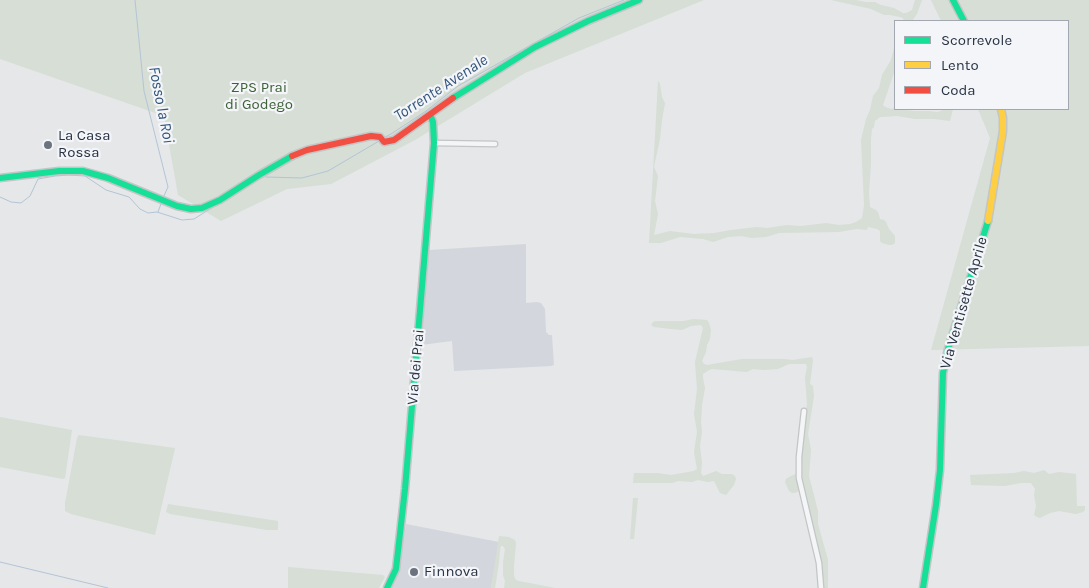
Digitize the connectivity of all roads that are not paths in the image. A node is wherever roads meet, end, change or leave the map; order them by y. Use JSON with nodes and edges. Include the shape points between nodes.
{"nodes":[{"id":1,"x":639,"y":0,"type":"edge"},
{"id":2,"x":953,"y":0,"type":"edge"},
{"id":3,"x":963,"y":20,"type":"edge"},
{"id":4,"x":1002,"y":110,"type":"edge"},
{"id":5,"x":430,"y":115,"type":"junction"},
{"id":6,"x":434,"y":143,"type":"junction"},
{"id":7,"x":495,"y":144,"type":"dead end"},
{"id":8,"x":0,"y":178,"type":"edge"},
{"id":9,"x":804,"y":410,"type":"dead end"},
{"id":10,"x":387,"y":588,"type":"edge"},
{"id":11,"x":821,"y":588,"type":"edge"},
{"id":12,"x":923,"y":588,"type":"edge"}],
"edges":[{"from":1,"to":5,"type":"street","via":[[548,40]]},
{"from":2,"to":3,"type":"street"},
{"from":4,"to":12,"type":"street","name":"Via Ventisette Aprile","via":[[1003,131],[987,226],[943,373],[940,470]]},
{"from":5,"to":6,"type":"street","name":"Via dei Prai"},
{"from":5,"to":8,"type":"street","via":[[390,142],[371,136],[301,152],[202,208],[186,208],[99,175],[77,170]]},
{"from":6,"to":7,"type":"street"},
{"from":6,"to":10,"type":"street","name":"Via dei Prai","via":[[399,553]]},
{"from":9,"to":11,"type":"street","via":[[799,478],[819,563]]}]}
